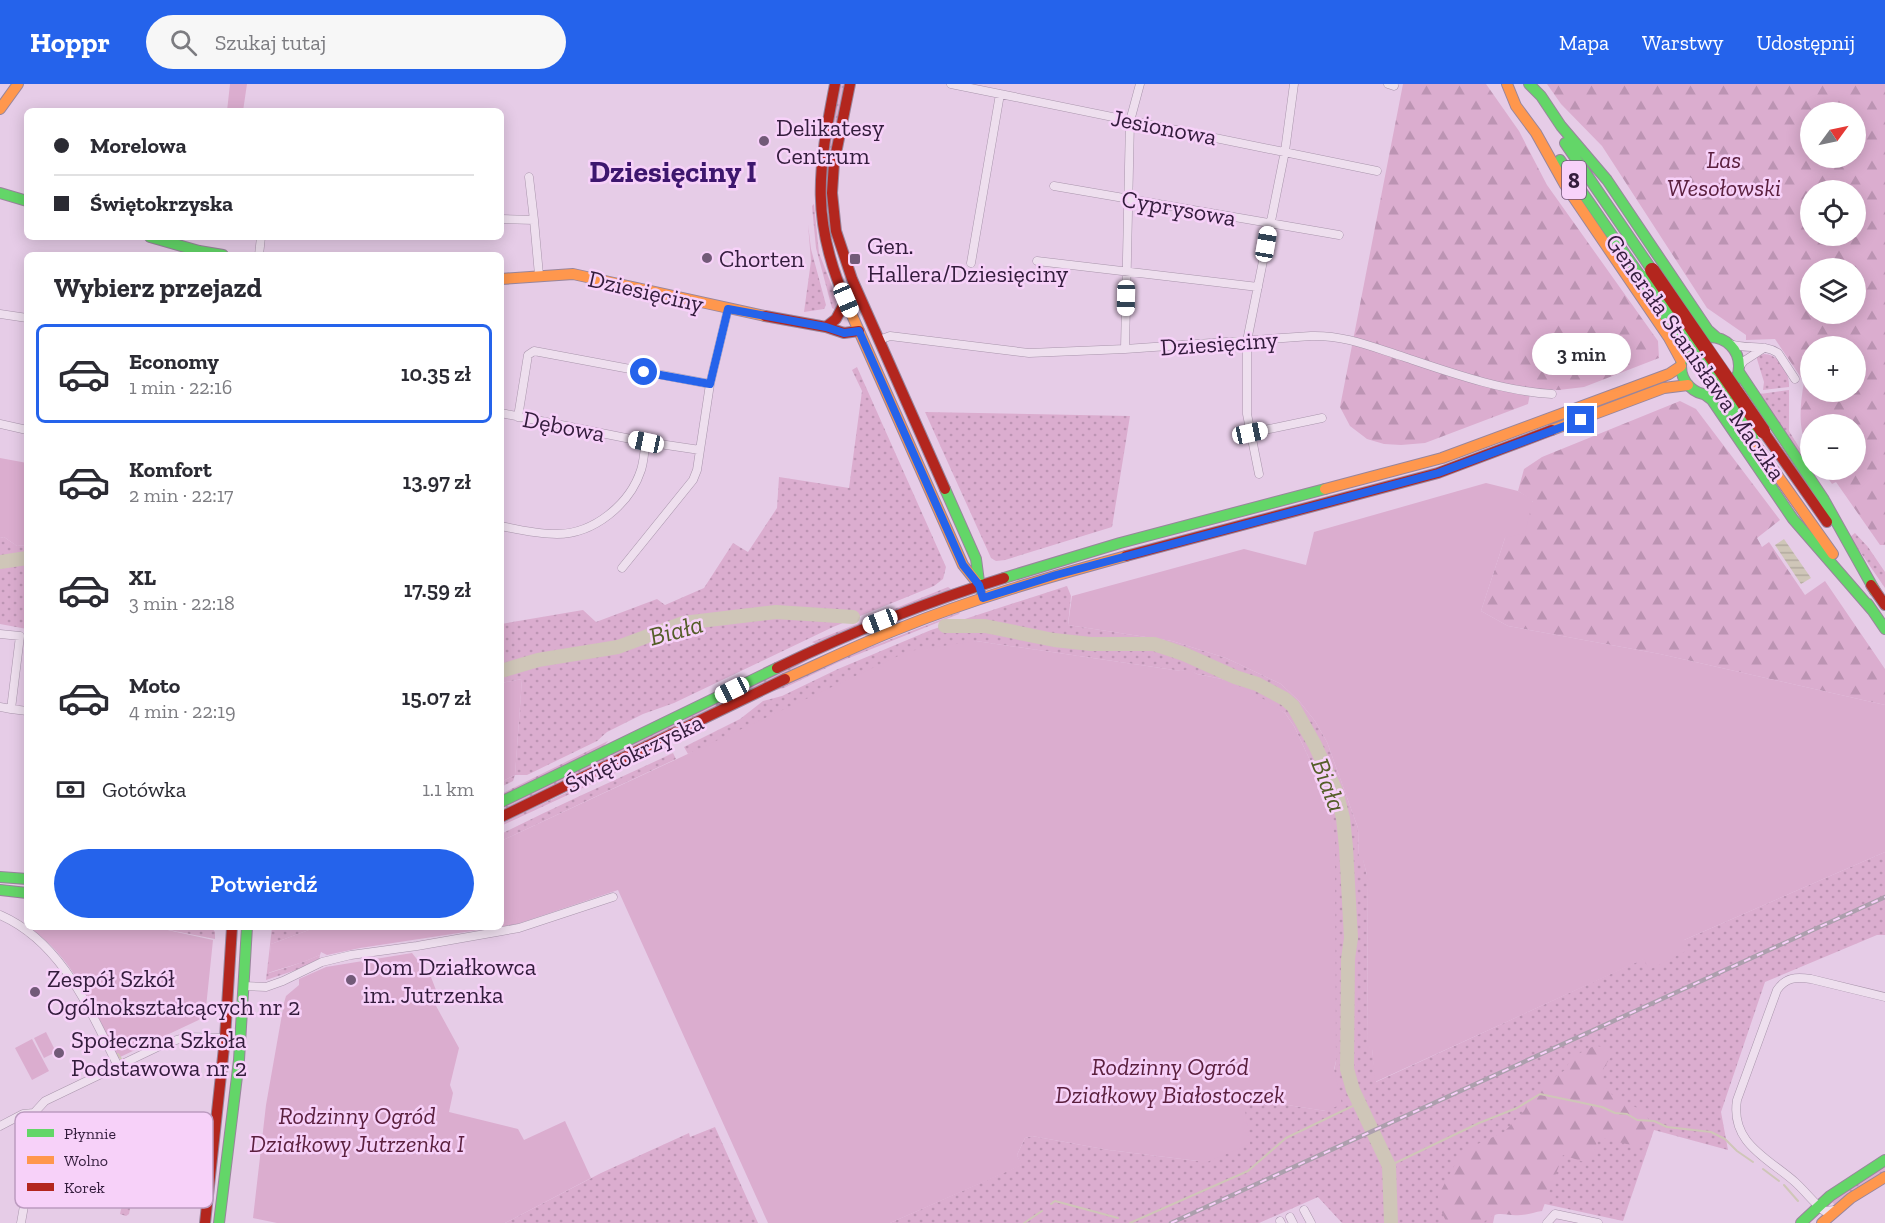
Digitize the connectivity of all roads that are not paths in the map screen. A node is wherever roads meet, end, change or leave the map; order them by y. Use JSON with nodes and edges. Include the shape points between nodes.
{"nodes":[{"id":1,"x":18,"y":84,"type":"edge"},
{"id":2,"x":836,"y":84,"type":"edge"},
{"id":3,"x":850,"y":84,"type":"edge"},
{"id":4,"x":951,"y":84,"type":"edge"},
{"id":5,"x":1140,"y":84,"type":"edge"},
{"id":6,"x":1294,"y":84,"type":"edge"},
{"id":7,"x":1507,"y":84,"type":"edge"},
{"id":8,"x":1527,"y":84,"type":"edge"},
{"id":9,"x":1000,"y":94,"type":"junction"},
{"id":10,"x":0,"y":109,"type":"edge"},
{"id":11,"x":1130,"y":121,"type":"junction"},
{"id":12,"x":1285,"y":151,"type":"junction"},
{"id":13,"x":1377,"y":171,"type":"dead end"},
{"id":14,"x":529,"y":177,"type":"dead end"},
{"id":15,"x":1054,"y":186,"type":"dead end"},
{"id":16,"x":0,"y":193,"type":"edge"},
{"id":17,"x":825,"y":194,"type":"junction"},
{"id":18,"x":1127,"y":199,"type":"junction"},
{"id":19,"x":24,"y":200,"type":"edge"},
{"id":20,"x":504,"y":219,"type":"edge"},
{"id":21,"x":534,"y":220,"type":"junction"},
{"id":22,"x":1270,"y":223,"type":"junction"},
{"id":23,"x":1339,"y":235,"type":"dead end"},
{"id":24,"x":160,"y":240,"type":"edge"},
{"id":25,"x":205,"y":252,"type":"edge"},
{"id":26,"x":1037,"y":261,"type":"dead end"},
{"id":27,"x":971,"y":263,"type":"dead end"},
{"id":28,"x":1127,"y":273,"type":"junction"},
{"id":29,"x":1646,"y":273,"type":"junction"},
{"id":30,"x":539,"y":275,"type":"junction"},
{"id":31,"x":504,"y":279,"type":"edge"},
{"id":32,"x":1258,"y":287,"type":"junction"},
{"id":33,"x":846,"y":300,"type":"junction"},
{"id":34,"x":728,"y":309,"type":"junction"},
{"id":35,"x":0,"y":314,"type":"edge"},
{"id":36,"x":24,"y":318,"type":"edge"},
{"id":37,"x":826,"y":327,"type":"junction"},
{"id":38,"x":859,"y":331,"type":"junction"},
{"id":39,"x":1716,"y":337,"type":"junction"},
{"id":40,"x":879,"y":340,"type":"junction"},
{"id":41,"x":1247,"y":341,"type":"junction"},
{"id":42,"x":1730,"y":344,"type":"junction"},
{"id":43,"x":1764,"y":348,"type":"junction"},
{"id":44,"x":1125,"y":349,"type":"junction"},
{"id":45,"x":1681,"y":363,"type":"junction"},
{"id":46,"x":1739,"y":370,"type":"junction"},
{"id":47,"x":1795,"y":379,"type":"dead end"},
{"id":48,"x":710,"y":384,"type":"junction"},
{"id":49,"x":1688,"y":385,"type":"junction"},
{"id":50,"x":1552,"y":394,"type":"dead end"},
{"id":51,"x":1704,"y":394,"type":"junction"},
{"id":52,"x":504,"y":414,"type":"edge"},
{"id":53,"x":518,"y":417,"type":"junction"},
{"id":54,"x":1322,"y":418,"type":"dead end"},
{"id":55,"x":0,"y":424,"type":"edge"},
{"id":56,"x":24,"y":429,"type":"edge"},
{"id":57,"x":1250,"y":433,"type":"junction"},
{"id":58,"x":1757,"y":434,"type":"junction"},
{"id":59,"x":646,"y":442,"type":"junction"},
{"id":60,"x":700,"y":450,"type":"junction"},
{"id":61,"x":924,"y":459,"type":"junction"},
{"id":62,"x":1259,"y":474,"type":"dead end"},
{"id":63,"x":504,"y":526,"type":"edge"},
{"id":64,"x":622,"y":568,"type":"dead end"},
{"id":65,"x":981,"y":591,"type":"junction"},
{"id":66,"x":1875,"y":591,"type":"junction"},
{"id":67,"x":1878,"y":607,"type":"edge"},
{"id":68,"x":1885,"y":629,"type":"edge"},
{"id":69,"x":0,"y":634,"type":"edge"},
{"id":70,"x":24,"y":637,"type":"edge"},
{"id":71,"x":812,"y":658,"type":"junction"},
{"id":72,"x":0,"y":708,"type":"edge"},
{"id":73,"x":10,"y":709,"type":"junction"},
{"id":74,"x":24,"y":711,"type":"edge"},
{"id":75,"x":504,"y":801,"type":"edge"},
{"id":76,"x":504,"y":815,"type":"edge"},
{"id":77,"x":0,"y":877,"type":"edge"},
{"id":78,"x":24,"y":879,"type":"edge"},
{"id":79,"x":0,"y":890,"type":"edge"},
{"id":80,"x":24,"y":893,"type":"edge"},
{"id":81,"x":613,"y":897,"type":"dead end"},
{"id":82,"x":0,"y":915,"type":"edge"},
{"id":83,"x":24,"y":927,"type":"edge"},
{"id":84,"x":28,"y":930,"type":"edge"},
{"id":85,"x":232,"y":930,"type":"edge"},
{"id":86,"x":247,"y":930,"type":"edge"},
{"id":87,"x":231,"y":962,"type":"junction"},
{"id":88,"x":245,"y":962,"type":"junction"},
{"id":89,"x":243,"y":986,"type":"junction"},
{"id":90,"x":1885,"y":997,"type":"edge"},
{"id":91,"x":225,"y":1038,"type":"junction"},
{"id":92,"x":118,"y":1066,"type":"junction"},
{"id":93,"x":35,"y":1112,"type":"edge"},
{"id":94,"x":15,"y":1118,"type":"edge"},
{"id":95,"x":0,"y":1126,"type":"edge"},
{"id":96,"x":213,"y":1141,"type":"edge"},
{"id":97,"x":1885,"y":1160,"type":"edge"},
{"id":98,"x":1885,"y":1177,"type":"edge"},
{"id":99,"x":222,"y":1197,"type":"junction"},
{"id":100,"x":213,"y":1198,"type":"edge"},
{"id":101,"x":1818,"y":1205,"type":"junction"},
{"id":102,"x":24,"y":1208,"type":"edge"},
{"id":103,"x":206,"y":1208,"type":"edge"},
{"id":104,"x":1304,"y":1210,"type":"dead end"},
{"id":105,"x":1836,"y":1210,"type":"junction"},
{"id":106,"x":21,"y":1223,"type":"edge"},
{"id":107,"x":205,"y":1223,"type":"edge"},
{"id":108,"x":219,"y":1223,"type":"edge"},
{"id":109,"x":1311,"y":1223,"type":"edge"},
{"id":110,"x":1547,"y":1223,"type":"edge"},
{"id":111,"x":1598,"y":1223,"type":"edge"},
{"id":112,"x":1801,"y":1223,"type":"edge"},
{"id":113,"x":1822,"y":1223,"type":"edge"}],
"edges":[{"from":1,"to":10,"type":"main road"},
{"from":2,"to":17,"type":"main road","via":[[820,168]]},
{"from":3,"to":17,"type":"main road"},
{"from":4,"to":9,"type":"street","name":"Jesionowa"},
{"from":5,"to":11,"type":"street"},
{"from":6,"to":12,"type":"street"},
{"from":7,"to":29,"type":"main road","name":"Generała Stanisława Maczka","number":"8"},
{"from":7,"to":45,"type":"main road","via":[[1516,106],[1565,185],[1674,345]]},
{"from":8,"to":29,"type":"main road","name":"Generała Stanisława Maczka","number":"8"},
{"from":8,"to":39,"type":"main road","via":[[1541,96],[1607,180]]},
{"from":9,"to":11,"type":"street","name":"Jesionowa"},
{"from":9,"to":27,"type":"street"},
{"from":11,"to":12,"type":"street","name":"Jesionowa"},
{"from":11,"to":18,"type":"street"},
{"from":12,"to":13,"type":"street","name":"Jesionowa"},
{"from":12,"to":22,"type":"street"},
{"from":14,"to":21,"type":"street"},
{"from":15,"to":18,"type":"street","name":"Cyprysowa"},
{"from":16,"to":19,"type":"main road"},
{"from":17,"to":33,"type":"main road","via":[[825,246]]},
{"from":17,"to":40,"type":"main road","via":[[843,257]]},
{"from":18,"to":22,"type":"street","name":"Cyprysowa"},
{"from":18,"to":28,"type":"street"},
{"from":20,"to":21,"type":"street"},
{"from":21,"to":30,"type":"street"},
{"from":22,"to":23,"type":"street","name":"Cyprysowa"},
{"from":22,"to":32,"type":"street"},
{"from":24,"to":25,"type":"main road"},
{"from":26,"to":28,"type":"street"},
{"from":28,"to":32,"type":"street"},
{"from":28,"to":44,"type":"street"},
{"from":29,"to":58,"type":"main road","name":"Generała Stanisława Maczka","number":"8","bridge":true},
{"from":30,"to":31,"type":"main road","name":"Dziesięciny"},
{"from":30,"to":34,"type":"main road","name":"Dziesięciny","via":[[573,274]]},
{"from":32,"to":41,"type":"street"},
{"from":33,"to":37,"type":"main road","via":[[836,319]]},
{"from":33,"to":38,"type":"main road"},
{"from":34,"to":37,"type":"main road","name":"Dziesięciny"},
{"from":34,"to":48,"type":"street"},
{"from":35,"to":36,"type":"street"},
{"from":37,"to":38,"type":"main road","name":"Dziesięciny","via":[[844,333]]},
{"from":38,"to":61,"type":"main road"},
{"from":39,"to":42,"type":"main road"},
{"from":39,"to":45,"type":"main road","via":[[1694,341]]},
{"from":40,"to":44,"type":"street","name":"Dziesięciny","via":[[890,336],[1029,353]]},
{"from":40,"to":61,"type":"main road"},
{"from":41,"to":44,"type":"street","name":"Dziesięciny"},
{"from":41,"to":50,"type":"street","name":"Dziesięciny","via":[[1343,338],[1478,379]]},
{"from":41,"to":57,"type":"street"},
{"from":42,"to":43,"type":"street"},
{"from":42,"to":46,"type":"main road"},
{"from":43,"to":46,"type":"street","via":[[1744,361]]},
{"from":43,"to":47,"type":"street","via":[[1778,353]]},
{"from":45,"to":49,"type":"main road"},
{"from":45,"to":65,"type":"main road","name":"Świętokrzyska","via":[[1669,374],[1442,458],[1120,543]]},
{"from":46,"to":51,"type":"main road","via":[[1727,390]]},
{"from":46,"to":66,"type":"main road","via":[[1823,498]]},
{"from":48,"to":53,"type":"street","via":[[534,351],[528,355]]},
{"from":48,"to":60,"type":"street"},
{"from":49,"to":51,"type":"main road"},
{"from":49,"to":65,"type":"main road","name":"Świętokrzyska","via":[[1664,388],[1438,473],[1056,575]]},
{"from":51,"to":67,"type":"main road","via":[[1712,400],[1793,519]]},
{"from":52,"to":53,"type":"street","name":"Dębowa"},
{"from":53,"to":59,"type":"street","name":"Dębowa"},
{"from":54,"to":57,"type":"street"},
{"from":55,"to":56,"type":"street"},
{"from":57,"to":62,"type":"street"},
{"from":58,"to":66,"type":"main road","name":"Generała Stanisława Maczka","number":"8"},
{"from":58,"to":67,"type":"main road","name":"Generała Stanisława Maczka","number":"8"},
{"from":59,"to":60,"type":"street","name":"Dębowa"},
{"from":59,"to":63,"type":"street","via":[[635,485],[613,512],[600,520],[558,534]]},
{"from":60,"to":64,"type":"street","via":[[693,480]]},
{"from":61,"to":65,"type":"main road","via":[[976,559]]},
{"from":65,"to":71,"type":"main road","name":"Świętokrzyska","via":[[866,627]]},
{"from":66,"to":67,"type":"main road","name":"Generała Stanisława Maczka","number":"8"},
{"from":67,"to":68,"type":"main road","name":"Generała Stanisława Maczka","number":"8"},
{"from":69,"to":70,"type":"street"},
{"from":70,"to":73,"type":"street"},
{"from":71,"to":75,"type":"main road","name":"Świętokrzyska"},
{"from":71,"to":76,"type":"main road","name":"Świętokrzyska"},
{"from":72,"to":73,"type":"street"},
{"from":73,"to":74,"type":"street"},
{"from":77,"to":78,"type":"main road"},
{"from":79,"to":80,"type":"main road"},
{"from":81,"to":89,"type":"street","via":[[519,928],[351,955],[322,962],[266,987]]},
{"from":82,"to":83,"type":"street"},
{"from":84,"to":92,"type":"street","via":[[61,964]]},
{"from":85,"to":87,"type":"main road"},
{"from":86,"to":88,"type":"main road"},
{"from":87,"to":88,"type":"main road","via":[[237,957]]},
{"from":87,"to":91,"type":"main road"},
{"from":88,"to":89,"type":"main road"},
{"from":89,"to":99,"type":"main road","via":[[239,1060]]},
{"from":90,"to":101,"type":"street","via":[[1799,977],[1785,981],[1777,990],[1737,1100],[1735,1117],[1746,1142]]},
{"from":91,"to":92,"type":"street","via":[[199,1036],[175,1040]]},
{"from":91,"to":96,"type":"main road"},
{"from":92,"to":93,"type":"street","via":[[45,1101]]},
{"from":94,"to":95,"type":"street"},
{"from":97,"to":101,"type":"main road"},
{"from":98,"to":105,"type":"main road"},
{"from":99,"to":100,"type":"main road"},
{"from":99,"to":108,"type":"main road"},
{"from":101,"to":105,"type":"street","via":[[1824,1211]]},
{"from":101,"to":112,"type":"main road"},
{"from":102,"to":106,"type":"street"},
{"from":103,"to":107,"type":"main road"},
{"from":104,"to":109,"type":"street"},
{"from":105,"to":113,"type":"main road"},
{"from":110,"to":111,"type":"street","via":[[1555,1214]]}]}
